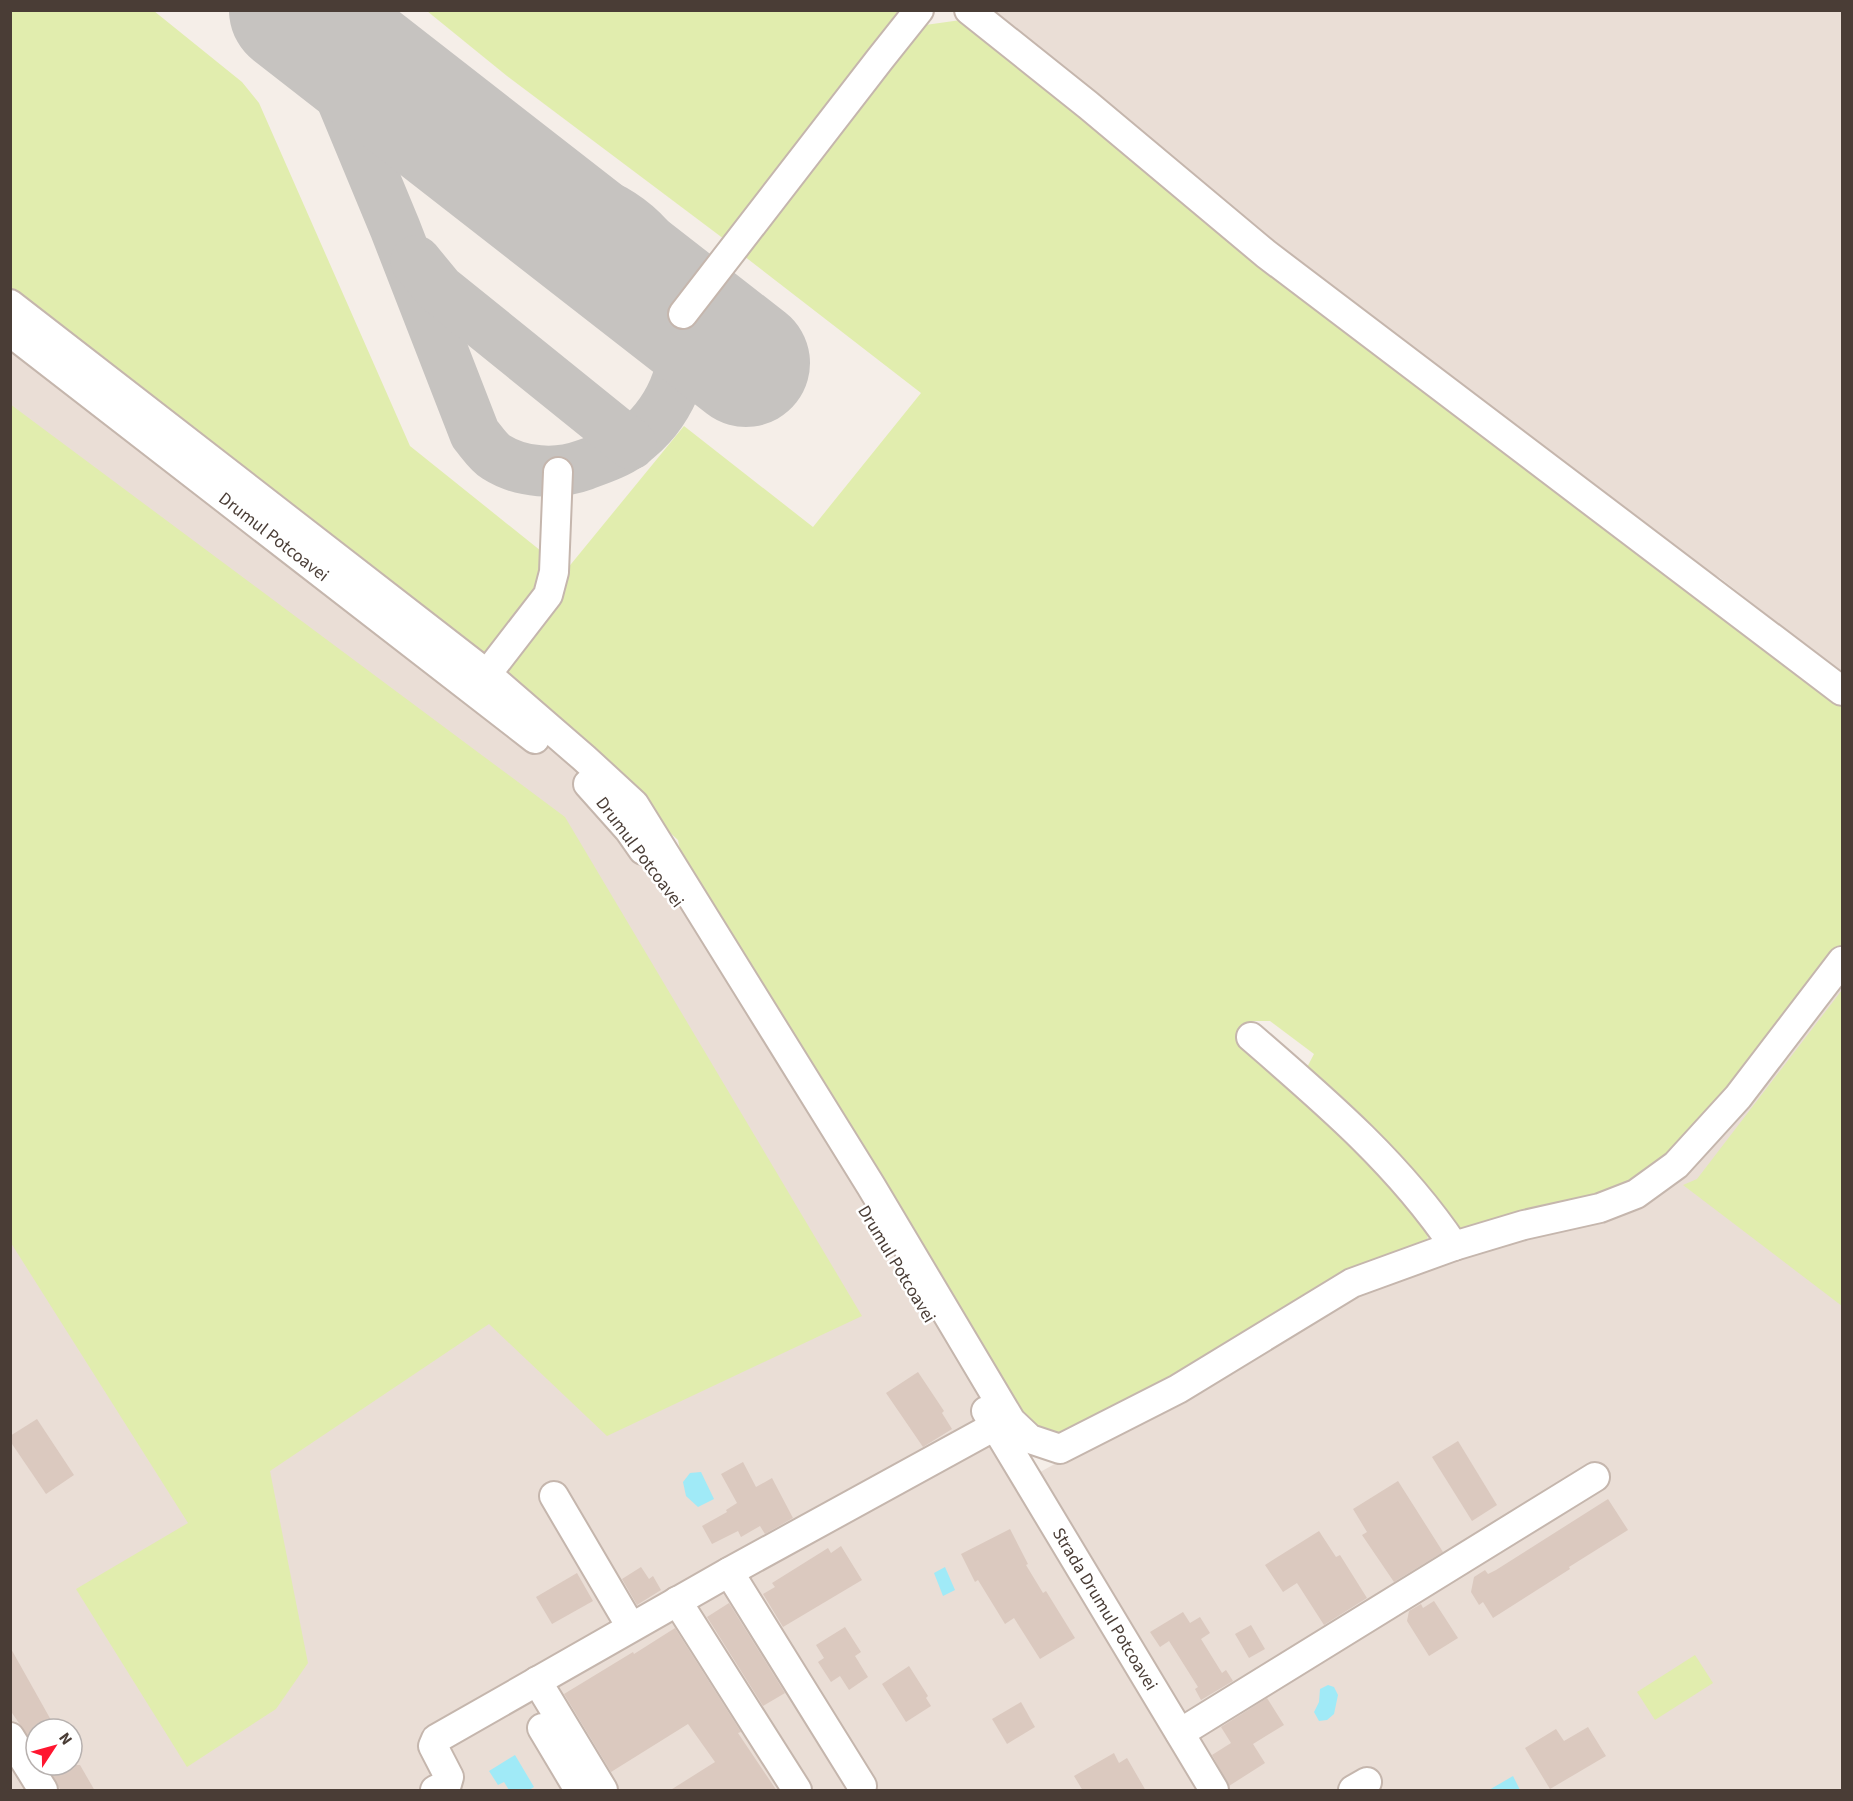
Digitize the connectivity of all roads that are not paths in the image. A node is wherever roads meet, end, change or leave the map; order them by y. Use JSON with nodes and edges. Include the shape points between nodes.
{"nodes":[{"id":1,"x":920,"y":10,"type":"edge"},
{"id":2,"x":969,"y":10,"type":"edge"},
{"id":3,"x":10,"y":304,"type":"edge"},
{"id":4,"x":683,"y":314,"type":"dead end"},
{"id":5,"x":10,"y":332,"type":"edge"},
{"id":6,"x":558,"y":471,"type":"dead end"},
{"id":7,"x":487,"y":674,"type":"junction"},
{"id":8,"x":1842,"y":691,"type":"edge"},
{"id":9,"x":1842,"y":961,"type":"edge"},
{"id":10,"x":1251,"y":1037,"type":"dead end"},
{"id":11,"x":1454,"y":1246,"type":"junction"},
{"id":12,"x":995,"y":1426,"type":"junction"},
{"id":13,"x":1060,"y":1449,"type":"junction"},
{"id":14,"x":1021,"y":1469,"type":"junction"},
{"id":15,"x":1595,"y":1476,"type":"dead end"},
{"id":16,"x":554,"y":1496,"type":"dead end"},
{"id":17,"x":729,"y":1572,"type":"junction"},
{"id":18,"x":677,"y":1601,"type":"junction"},
{"id":19,"x":631,"y":1627,"type":"junction"},
{"id":20,"x":529,"y":1686,"type":"junction"},
{"id":21,"x":1180,"y":1734,"type":"junction"},
{"id":22,"x":10,"y":1737,"type":"edge"},
{"id":23,"x":862,"y":1786,"type":"dead end"},
{"id":24,"x":43,"y":1791,"type":"edge"},
{"id":25,"x":435,"y":1791,"type":"edge"},
{"id":26,"x":579,"y":1791,"type":"edge"},
{"id":27,"x":603,"y":1791,"type":"edge"},
{"id":28,"x":797,"y":1791,"type":"edge"},
{"id":29,"x":1214,"y":1791,"type":"edge"}],
"edges":[{"from":1,"to":4,"type":"street"},
{"from":2,"to":8,"type":"street","via":[[1266,254]]},
{"from":3,"to":7,"type":"street"},
{"from":5,"to":12,"type":"street","name":"Drumul Potcoavei","via":[[579,773],[629,830],[685,911]]},
{"from":6,"to":7,"type":"street","via":[[554,572],[548,596]]},
{"from":7,"to":13,"type":"street","via":[[634,804],[871,1186],[1011,1421],[1030,1439]]},
{"from":9,"to":11,"type":"street","via":[[1738,1097],[1676,1165],[1636,1194],[1600,1208],[1524,1224]]},
{"from":10,"to":11,"type":"street","via":[[1365,1138],[1431,1211]]},
{"from":11,"to":13,"type":"street","via":[[1352,1283],[1178,1389]]},
{"from":12,"to":14,"type":"street","name":"Strada Drumul Potcoavei"},
{"from":12,"to":17,"type":"street"},
{"from":13,"to":14,"type":"street"},
{"from":14,"to":21,"type":"street","name":"Strada Drumul Potcoavei"},
{"from":15,"to":21,"type":"street"},
{"from":16,"to":19,"type":"street"},
{"from":17,"to":18,"type":"street"},
{"from":17,"to":23,"type":"street"},
{"from":18,"to":19,"type":"street"},
{"from":18,"to":28,"type":"street"},
{"from":19,"to":20,"type":"street"},
{"from":20,"to":25,"type":"street","via":[[436,1739],[433,1746],[449,1777],[447,1784]]},
{"from":20,"to":26,"type":"street"},
{"from":20,"to":27,"type":"street"},
{"from":21,"to":29,"type":"street","name":"Strada Drumul Potcoavei"},
{"from":22,"to":24,"type":"street"}]}
